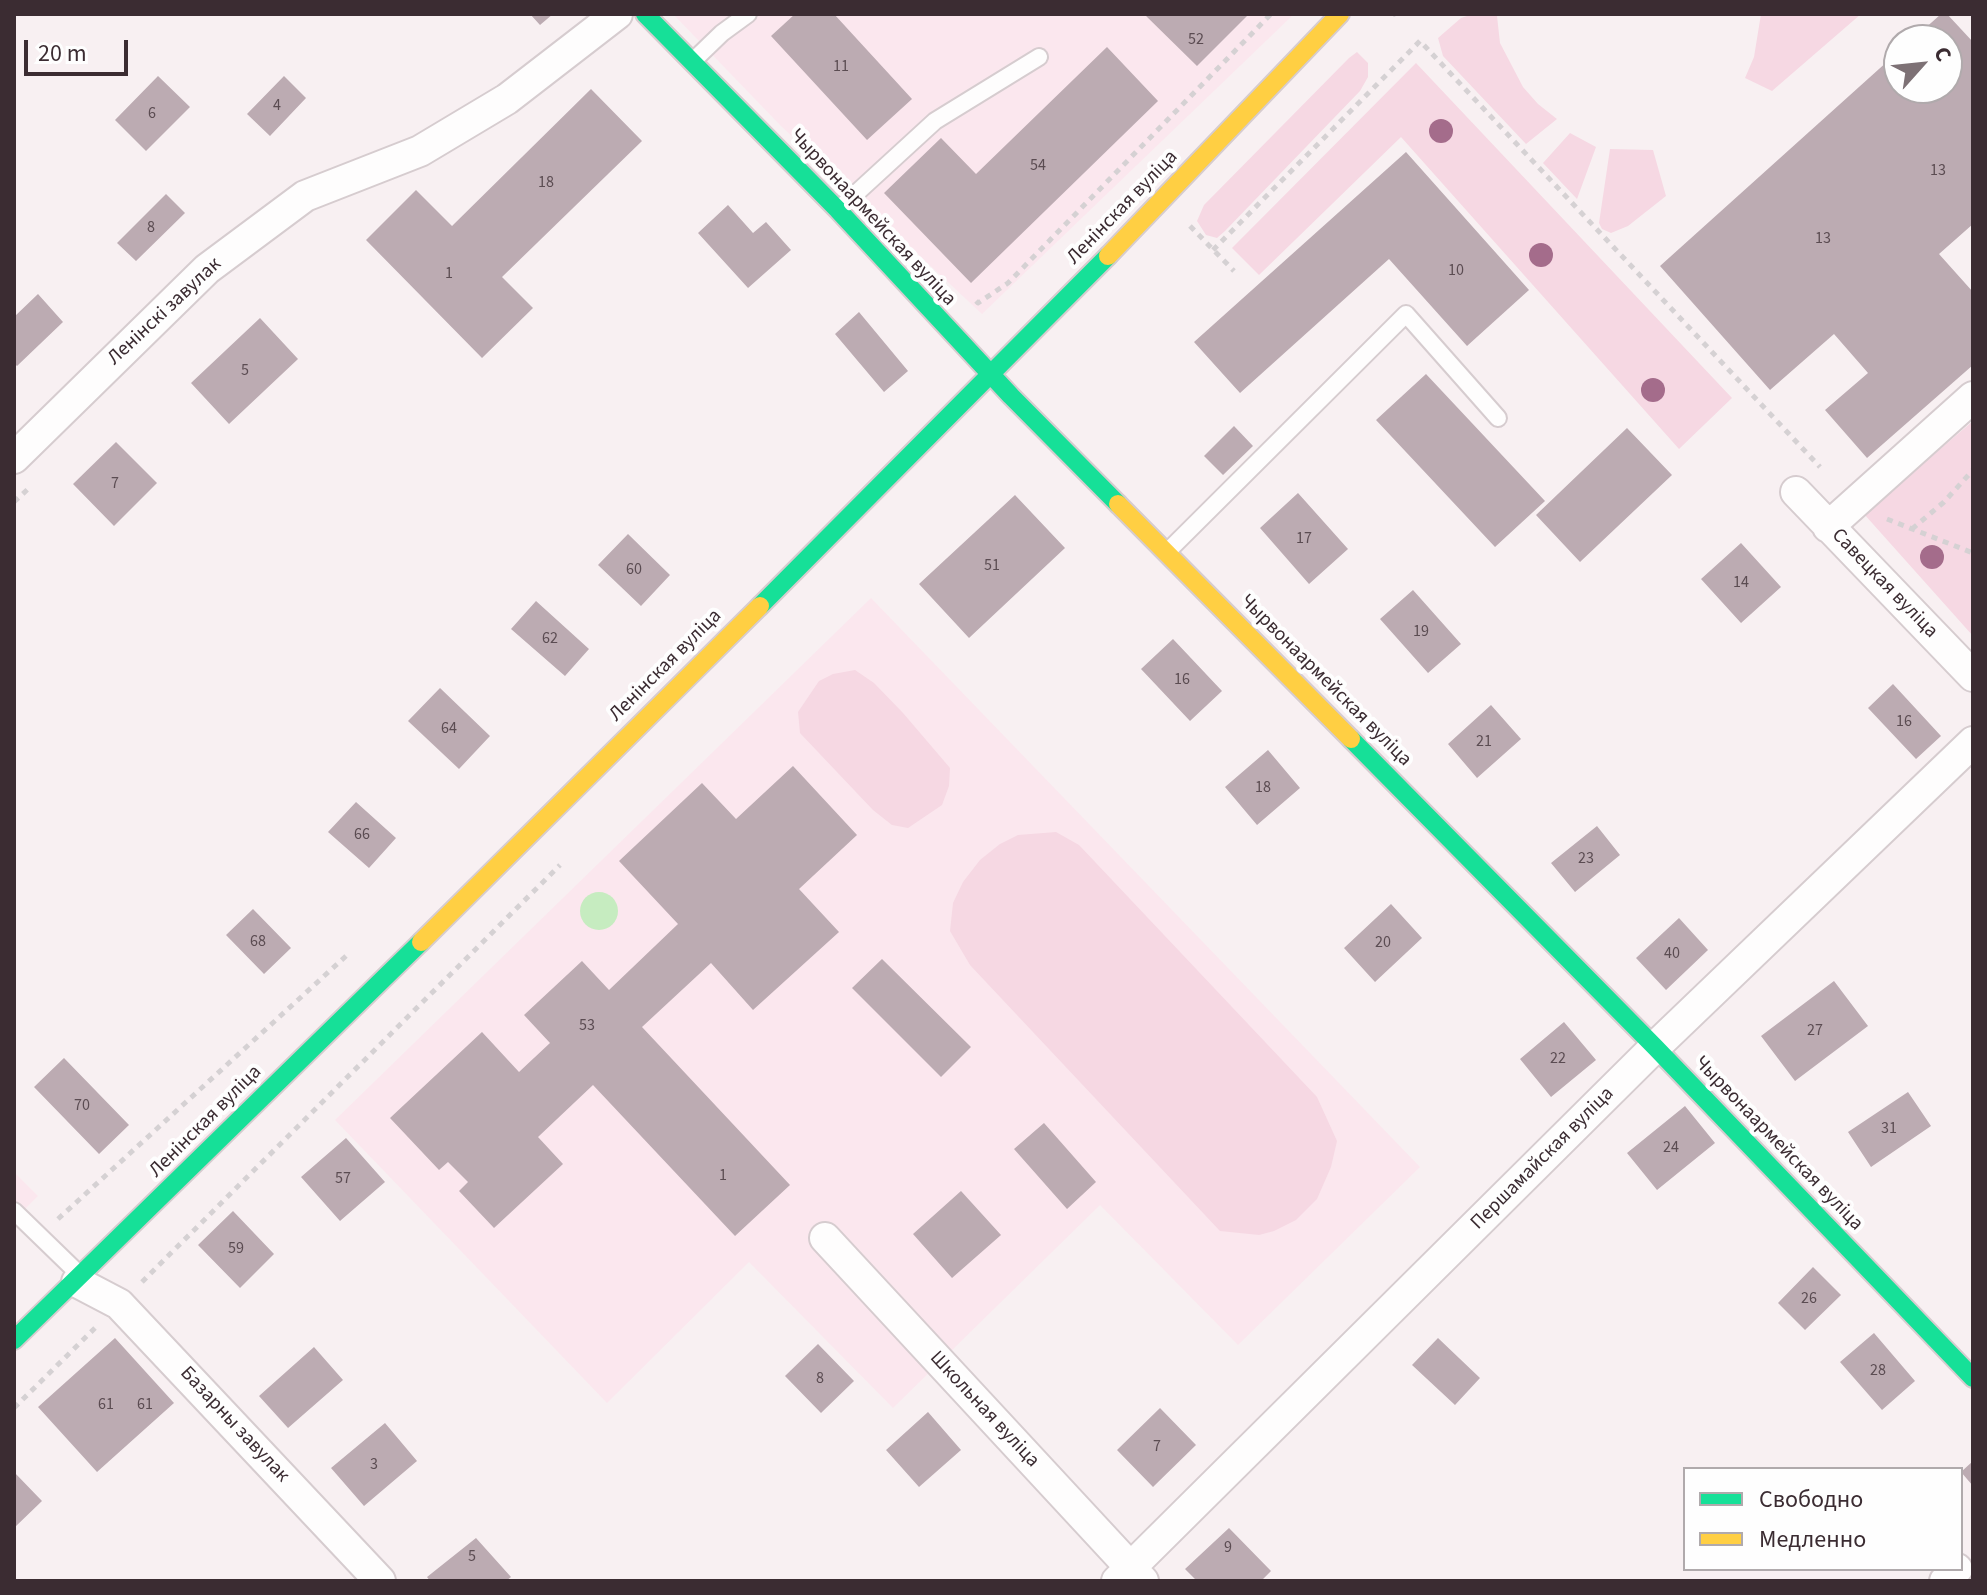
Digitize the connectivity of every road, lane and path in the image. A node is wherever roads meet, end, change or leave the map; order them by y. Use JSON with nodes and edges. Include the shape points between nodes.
{"nodes":[{"id":1,"x":617,"y":14,"type":"edge"},
{"id":2,"x":645,"y":14,"type":"edge"},
{"id":3,"x":748,"y":14,"type":"edge"},
{"id":4,"x":1271,"y":14,"type":"edge"},
{"id":5,"x":1340,"y":14,"type":"edge"},
{"id":6,"x":1039,"y":57,"type":"dead end"},
{"id":7,"x":693,"y":61,"type":"junction"},
{"id":8,"x":838,"y":210,"type":"junction"},
{"id":9,"x":1187,"y":223,"type":"dead end"},
{"id":10,"x":1213,"y":250,"type":"junction"},
{"id":11,"x":1234,"y":271,"type":"dead end"},
{"id":12,"x":968,"y":292,"type":"dead end"},
{"id":13,"x":991,"y":375,"type":"junction"},
{"id":14,"x":1973,"y":397,"type":"edge"},
{"id":15,"x":1498,"y":418,"type":"dead end"},
{"id":16,"x":14,"y":458,"type":"edge"},
{"id":17,"x":1973,"y":470,"type":"edge"},
{"id":18,"x":36,"y":480,"type":"dead end"},
{"id":19,"x":1796,"y":492,"type":"dead end"},
{"id":20,"x":14,"y":502,"type":"edge"},
{"id":21,"x":1854,"y":504,"type":"junction"},
{"id":22,"x":1828,"y":527,"type":"junction"},
{"id":23,"x":1912,"y":529,"type":"junction"},
{"id":24,"x":1167,"y":552,"type":"junction"},
{"id":25,"x":1973,"y":553,"type":"edge"},
{"id":26,"x":1973,"y":676,"type":"edge"},
{"id":27,"x":1973,"y":742,"type":"edge"},
{"id":28,"x":353,"y":949,"type":"dead end"},
{"id":29,"x":1655,"y":1047,"type":"junction"},
{"id":30,"x":14,"y":1211,"type":"edge"},
{"id":31,"x":38,"y":1237,"type":"junction"},
{"id":32,"x":825,"y":1238,"type":"dead end"},
{"id":33,"x":79,"y":1279,"type":"junction"},
{"id":34,"x":14,"y":1340,"type":"edge"},
{"id":35,"x":1973,"y":1378,"type":"edge"},
{"id":36,"x":1130,"y":1577,"type":"edge"},
{"id":37,"x":380,"y":1581,"type":"edge"}],
"edges":[{"from":1,"to":16,"type":"street","name":"Ленінскі завулак","via":[[507,99],[420,151],[305,196],[207,269]]},
{"from":2,"to":7,"type":"street","name":"Чырвонаармейская вуліца"},
{"from":3,"to":7,"type":"lane"},
{"from":4,"to":12,"type":"path","via":[[1008,283],[978,303]]},
{"from":5,"to":13,"type":"street","name":"Ленінская вуліца"},
{"from":6,"to":8,"type":"lane","via":[[935,121]]},
{"from":7,"to":8,"type":"street","name":"Чырвонаармейская вуліца"},
{"from":8,"to":13,"type":"street","name":"Чырвонаармейская вуліца"},
{"from":9,"to":10,"type":"path"},
{"from":10,"to":11,"type":"path"},
{"from":10,"to":21,"type":"path","via":[[1420,41]]},
{"from":13,"to":24,"type":"street","name":"Чырвонаармейская вуліца"},
{"from":13,"to":33,"type":"street","name":"Ленінская вуліца"},
{"from":14,"to":21,"type":"street"},
{"from":15,"to":24,"type":"lane","via":[[1406,314]]},
{"from":17,"to":23,"type":"path"},
{"from":18,"to":20,"type":"path"},
{"from":19,"to":22,"type":"street","name":"Савецкая вуліца"},
{"from":21,"to":22,"type":"street"},
{"from":21,"to":23,"type":"path"},
{"from":22,"to":26,"type":"street","name":"Савецкая вуліца"},
{"from":23,"to":25,"type":"path"},
{"from":24,"to":29,"type":"street","name":"Чырвонаармейская вуліца"},
{"from":27,"to":29,"type":"street","name":"Першамайская вуліца"},
{"from":28,"to":31,"type":"path"},
{"from":29,"to":35,"type":"street","name":"Чырвонаармейская вуліца"},
{"from":29,"to":36,"type":"street","name":"Першамайская вуліца"},
{"from":30,"to":31,"type":"lane"},
{"from":31,"to":33,"type":"lane"},
{"from":32,"to":36,"type":"street","name":"Школьная вуліца"},
{"from":33,"to":34,"type":"street","name":"Ленінская вуліца"},
{"from":33,"to":37,"type":"street","name":"Базарны завулак","via":[[119,1304]]}]}
